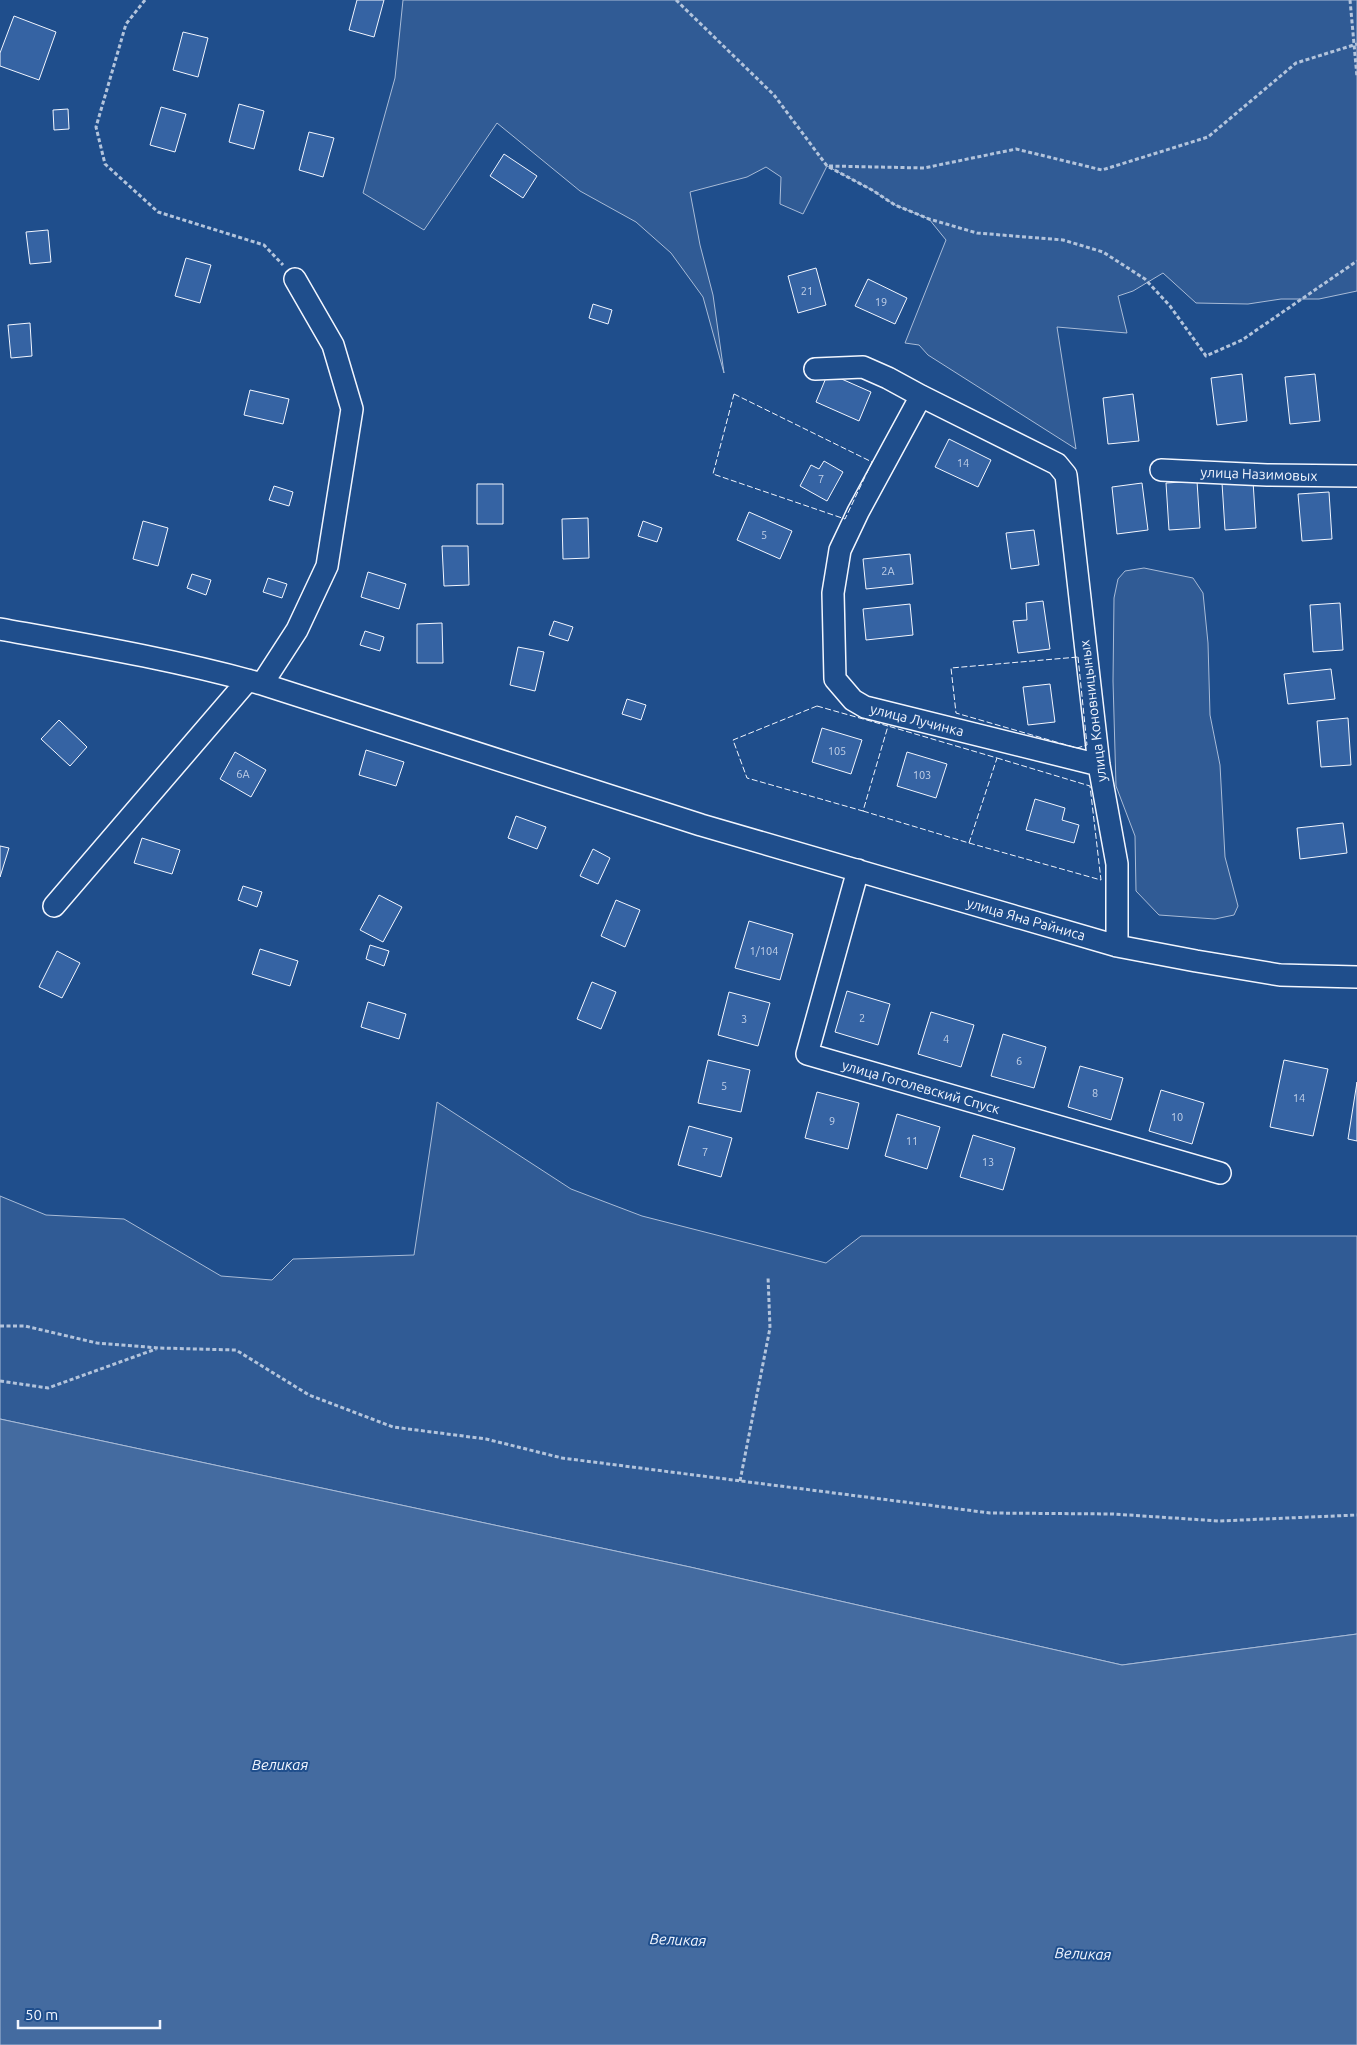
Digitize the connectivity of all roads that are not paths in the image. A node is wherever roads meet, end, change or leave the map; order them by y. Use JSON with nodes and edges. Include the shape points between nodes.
{"nodes":[{"id":1,"x":295,"y":279,"type":"road end"},
{"id":2,"x":815,"y":369,"type":"dead end"},
{"id":3,"x":921,"y":396,"type":"junction"},
{"id":4,"x":1161,"y":470,"type":"dead end"},
{"id":5,"x":1357,"y":476,"type":"edge"},
{"id":6,"x":0,"y":630,"type":"edge"},
{"id":7,"x":255,"y":682,"type":"junction"},
{"id":8,"x":1099,"y":766,"type":"junction"},
{"id":9,"x":858,"y":870,"type":"junction"},
{"id":10,"x":54,"y":906,"type":"dead end"},
{"id":11,"x":1116,"y":946,"type":"junction"},
{"id":12,"x":1357,"y":977,"type":"edge"},
{"id":13,"x":1220,"y":1173,"type":"dead end"}],
"edges":[{"from":1,"to":7,"type":"street","via":[[333,345],[352,409],[327,566],[297,630]]},
{"from":2,"to":3,"type":"street","via":[[863,368]]},
{"from":3,"to":8,"type":"street","name":"улица Коновницыных","via":[[1057,464],[1066,476]]},
{"from":3,"to":8,"type":"street","name":"улица Лучинка","via":[[840,550],[833,593],[835,679],[853,700],[865,707]]},
{"from":4,"to":5,"type":"street","name":"улица Назимовых"},
{"from":6,"to":7,"type":"street","name":"улица Яна Райниса","via":[[123,651]]},
{"from":7,"to":9,"type":"street","name":"улица Яна Райниса","via":[[702,825]]},
{"from":7,"to":10,"type":"street"},
{"from":8,"to":11,"type":"street","name":"улица Коновницыных","via":[[1117,864]]},
{"from":9,"to":11,"type":"street","name":"улица Яна Райниса"},
{"from":9,"to":13,"type":"street","name":"улица Гоголевский Спуск","via":[[807,1054]]},
{"from":11,"to":12,"type":"street","name":"улица Яна Райниса","via":[[1280,975]]}]}
